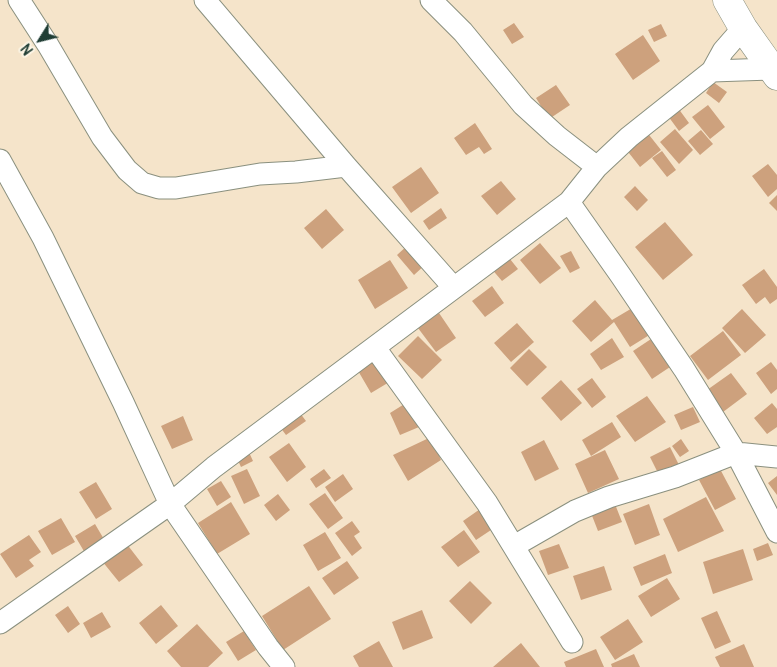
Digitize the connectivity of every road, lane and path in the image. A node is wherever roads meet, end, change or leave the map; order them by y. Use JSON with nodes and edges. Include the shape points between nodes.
{"nodes":[{"id":1,"x":19,"y":0,"type":"edge"},
{"id":2,"x":205,"y":0,"type":"edge"},
{"id":3,"x":431,"y":0,"type":"edge"},
{"id":4,"x":727,"y":0,"type":"edge"},
{"id":5,"x":743,"y":28,"type":"junction"},
{"id":6,"x":712,"y":71,"type":"junction"},
{"id":7,"x":774,"y":73,"type":"edge"},
{"id":8,"x":0,"y":160,"type":"edge"},
{"id":9,"x":346,"y":166,"type":"junction"},
{"id":10,"x":596,"y":167,"type":"junction"},
{"id":11,"x":569,"y":202,"type":"junction"},
{"id":12,"x":454,"y":288,"type":"junction"},
{"id":13,"x":374,"y":348,"type":"junction"},
{"id":14,"x":736,"y":453,"type":"junction"},
{"id":15,"x":777,"y":457,"type":"edge"},
{"id":16,"x":170,"y":504,"type":"junction"},
{"id":17,"x":777,"y":532,"type":"edge"},
{"id":18,"x":514,"y":546,"type":"junction"},
{"id":19,"x":0,"y":623,"type":"edge"},
{"id":20,"x":572,"y":642,"type":"dead end"},
{"id":21,"x":284,"y":667,"type":"edge"}],
"edges":[{"from":1,"to":9,"type":"street","via":[[102,137],[127,170],[142,183],[176,188],[260,174]]},
{"from":2,"to":9,"type":"street"},
{"from":3,"to":10,"type":"street","via":[[463,32],[523,105]]},
{"from":4,"to":5,"type":"street"},
{"from":5,"to":6,"type":"street","via":[[723,50]]},
{"from":5,"to":7,"type":"street"},
{"from":6,"to":7,"type":"street"},
{"from":6,"to":10,"type":"street"},
{"from":8,"to":16,"type":"street","via":[[43,238]]},
{"from":9,"to":12,"type":"street"},
{"from":10,"to":11,"type":"street"},
{"from":11,"to":12,"type":"street"},
{"from":11,"to":14,"type":"street","via":[[678,361]]},
{"from":12,"to":13,"type":"street"},
{"from":13,"to":16,"type":"street","via":[[221,461]]},
{"from":13,"to":18,"type":"street"},
{"from":14,"to":15,"type":"street"},
{"from":14,"to":17,"type":"street"},
{"from":14,"to":18,"type":"street","via":[[575,511]]},
{"from":16,"to":19,"type":"street"},
{"from":16,"to":21,"type":"street"},
{"from":18,"to":20,"type":"street"}]}
